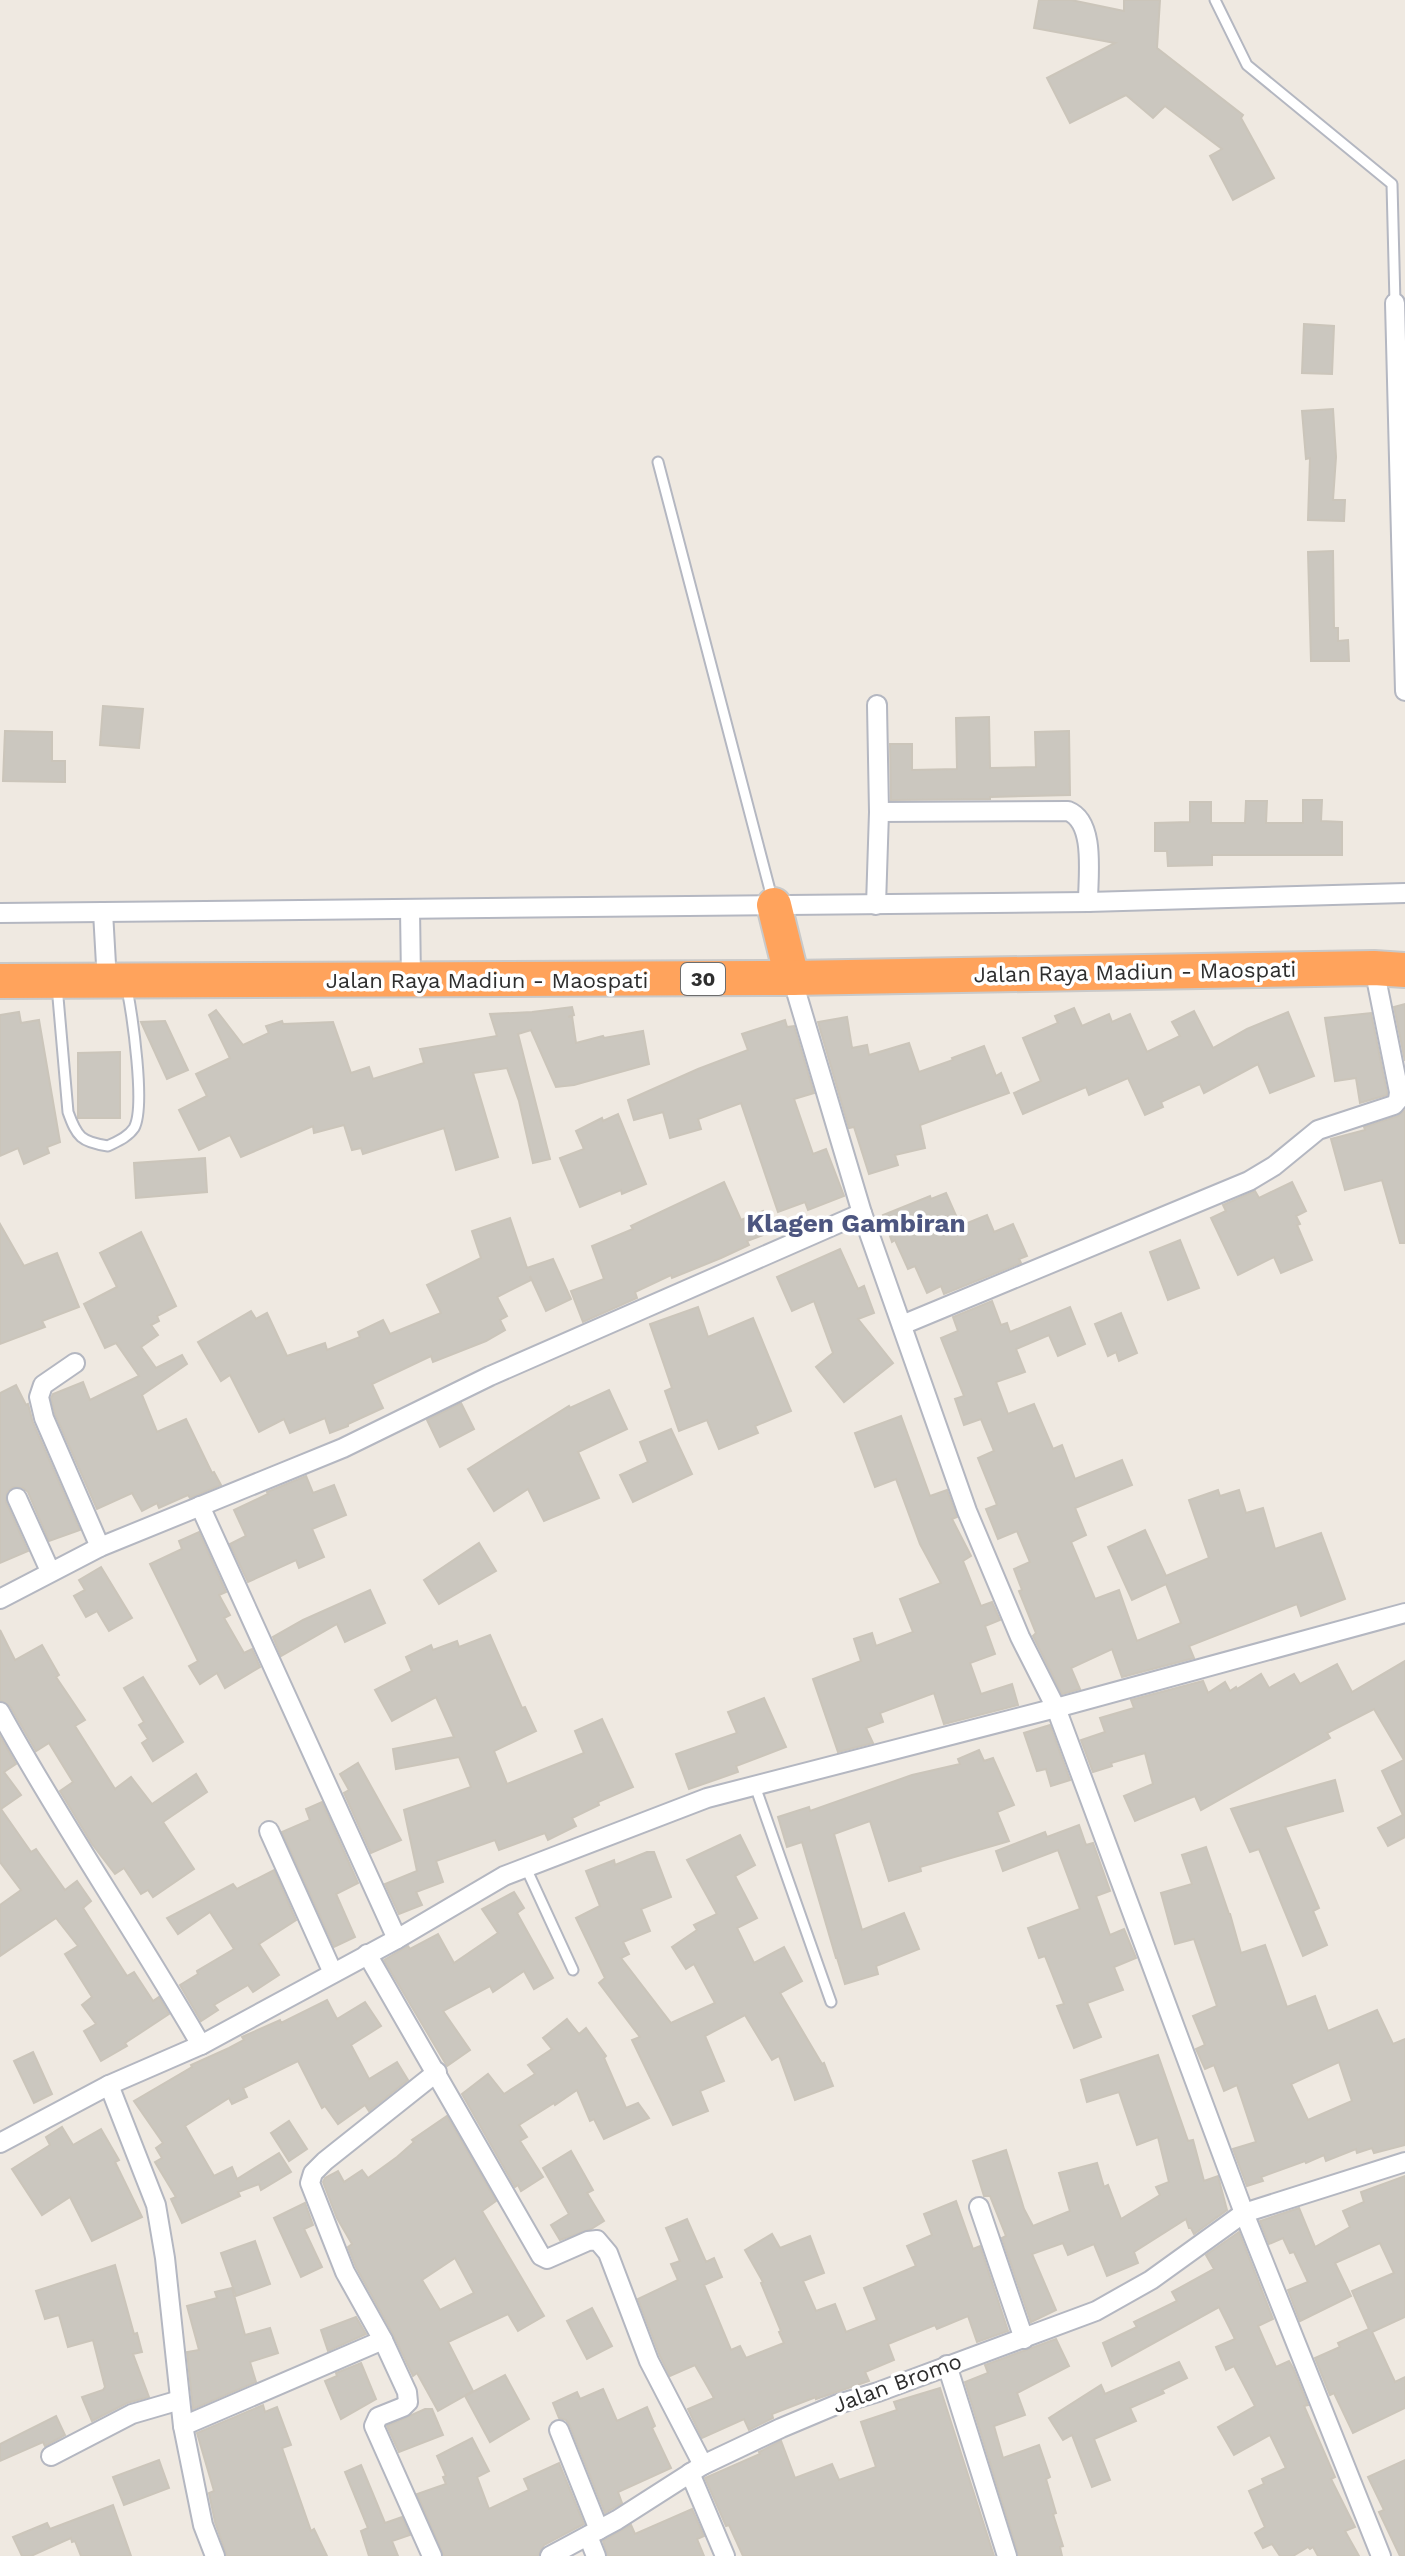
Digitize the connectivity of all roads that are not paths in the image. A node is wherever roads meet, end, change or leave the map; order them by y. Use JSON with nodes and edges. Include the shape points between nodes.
{"nodes":[{"id":1,"x":1215,"y":0,"type":"edge"},
{"id":2,"x":1395,"y":303,"type":"joint"},
{"id":3,"x":658,"y":462,"type":"dead end"},
{"id":4,"x":1405,"y":691,"type":"edge"},
{"id":5,"x":877,"y":705,"type":"dead end"},
{"id":6,"x":879,"y":812,"type":"junction"},
{"id":7,"x":1405,"y":893,"type":"edge"},
{"id":8,"x":1088,"y":902,"type":"junction"},
{"id":9,"x":774,"y":905,"type":"junction"},
{"id":10,"x":876,"y":905,"type":"junction"},
{"id":11,"x":410,"y":909,"type":"junction"},
{"id":12,"x":103,"y":912,"type":"junction"},
{"id":13,"x":0,"y":913,"type":"edge"},
{"id":14,"x":1389,"y":969,"type":"edge"},
{"id":15,"x":792,"y":978,"type":"junction"},
{"id":16,"x":411,"y":980,"type":"junction"},
{"id":17,"x":0,"y":981,"type":"edge"},
{"id":18,"x":57,"y":982,"type":"junction"},
{"id":19,"x":116,"y":982,"type":"junction"},
{"id":20,"x":862,"y":1213,"type":"junction"},
{"id":21,"x":902,"y":1325,"type":"junction"},
{"id":22,"x":75,"y":1363,"type":"dead end"},
{"id":23,"x":17,"y":1498,"type":"dead end"},
{"id":24,"x":200,"y":1506,"type":"junction"},
{"id":25,"x":100,"y":1547,"type":"junction"},
{"id":26,"x":50,"y":1571,"type":"junction"},
{"id":27,"x":0,"y":1599,"type":"edge"},
{"id":28,"x":1405,"y":1613,"type":"edge"},
{"id":29,"x":1056,"y":1708,"type":"junction"},
{"id":30,"x":0,"y":1712,"type":"edge"},
{"id":31,"x":755,"y":1786,"type":"junction"},
{"id":32,"x":269,"y":1831,"type":"dead end"},
{"id":33,"x":526,"y":1868,"type":"junction"},
{"id":34,"x":397,"y":1939,"type":"junction"},
{"id":35,"x":367,"y":1954,"type":"junction"},
{"id":36,"x":573,"y":1970,"type":"dead end"},
{"id":37,"x":333,"y":1973,"type":"junction"},
{"id":38,"x":831,"y":2002,"type":"dead end"},
{"id":39,"x":201,"y":2045,"type":"junction"},
{"id":40,"x":437,"y":2072,"type":"junction"},
{"id":41,"x":109,"y":2085,"type":"junction"},
{"id":42,"x":0,"y":2143,"type":"edge"},
{"id":43,"x":1405,"y":2162,"type":"edge"},
{"id":44,"x":979,"y":2207,"type":"dead end"},
{"id":45,"x":1244,"y":2213,"type":"junction"},
{"id":46,"x":1024,"y":2339,"type":"junction"},
{"id":47,"x":383,"y":2340,"type":"junction"},
{"id":48,"x":947,"y":2365,"type":"junction"},
{"id":49,"x":180,"y":2400,"type":"junction"},
{"id":50,"x":183,"y":2426,"type":"junction"},
{"id":51,"x":559,"y":2430,"type":"dead end"},
{"id":52,"x":51,"y":2456,"type":"dead end"},
{"id":53,"x":697,"y":2469,"type":"junction"},
{"id":54,"x":593,"y":2533,"type":"junction"},
{"id":55,"x":215,"y":2556,"type":"edge"},
{"id":56,"x":432,"y":2556,"type":"edge"},
{"id":57,"x":550,"y":2556,"type":"edge"},
{"id":58,"x":596,"y":2556,"type":"edge"},
{"id":59,"x":725,"y":2556,"type":"edge"},
{"id":60,"x":1007,"y":2556,"type":"edge"},
{"id":61,"x":1381,"y":2556,"type":"edge"}],
"edges":[{"from":1,"to":2,"type":"lane","via":[[1247,65],[1392,184]]},
{"from":2,"to":4,"type":"street"},
{"from":3,"to":9,"type":"lane"},
{"from":5,"to":6,"type":"street"},
{"from":6,"to":8,"type":"street","via":[[1076,814],[1087,831]]},
{"from":6,"to":10,"type":"street"},
{"from":7,"to":8,"type":"street"},
{"from":8,"to":10,"type":"street"},
{"from":9,"to":10,"type":"street"},
{"from":9,"to":11,"type":"street"},
{"from":9,"to":15,"type":"highway"},
{"from":11,"to":12,"type":"street"},
{"from":11,"to":16,"type":"street"},
{"from":12,"to":13,"type":"street"},
{"from":12,"to":19,"type":"street"},
{"from":14,"to":15,"type":"highway","name":"Jalan Raya Madiun - Maospati","number":"30"},
{"from":14,"to":21,"type":"street","via":[[1399,1092],[1394,1105],[1318,1130],[1249,1181]]},
{"from":15,"to":16,"type":"highway","name":"Jalan Raya Madiun - Maospati","number":"30"},
{"from":15,"to":20,"type":"street"},
{"from":16,"to":19,"type":"highway","name":"Jalan Raya Madiun - Maospati","number":"30"},
{"from":17,"to":18,"type":"highway","name":"Jalan Raya Madiun - Maospati","number":"30"},
{"from":18,"to":19,"type":"highway","name":"Jalan Raya Madiun - Maospati","number":"30"},
{"from":18,"to":19,"type":"lane","via":[[68,1112],[83,1139],[108,1146],[135,1126],[138,1113],[136,1046]]},
{"from":20,"to":21,"type":"street"},
{"from":20,"to":24,"type":"street","via":[[490,1376],[343,1448]]},
{"from":21,"to":29,"type":"street","via":[[967,1511]]},
{"from":22,"to":25,"type":"street","via":[[43,1385],[39,1397]]},
{"from":23,"to":26,"type":"street"},
{"from":24,"to":25,"type":"street"},
{"from":24,"to":34,"type":"street"},
{"from":25,"to":26,"type":"street"},
{"from":26,"to":27,"type":"street"},
{"from":28,"to":29,"type":"street"},
{"from":29,"to":31,"type":"street"},
{"from":29,"to":45,"type":"street"},
{"from":30,"to":39,"type":"street"},
{"from":31,"to":33,"type":"street","via":[[707,1798]]},
{"from":31,"to":38,"type":"lane"},
{"from":32,"to":37,"type":"street"},
{"from":33,"to":34,"type":"street"},
{"from":33,"to":36,"type":"lane"},
{"from":34,"to":35,"type":"street"},
{"from":35,"to":37,"type":"street"},
{"from":35,"to":40,"type":"street"},
{"from":37,"to":39,"type":"street"},
{"from":39,"to":41,"type":"street"},
{"from":40,"to":47,"type":"street","via":[[325,2161],[310,2183],[345,2272]]},
{"from":40,"to":53,"type":"street","via":[[541,2256],[547,2259],[588,2241],[603,2245]]},
{"from":41,"to":42,"type":"street"},
{"from":41,"to":49,"type":"street","via":[[156,2205]]},
{"from":43,"to":45,"type":"street","name":"Jalan Bromo"},
{"from":44,"to":46,"type":"street"},
{"from":45,"to":46,"type":"street","name":"Jalan Bromo","via":[[1151,2280],[1096,2311]]},
{"from":45,"to":61,"type":"street"},
{"from":46,"to":48,"type":"street","name":"Jalan Bromo"},
{"from":47,"to":50,"type":"street"},
{"from":47,"to":56,"type":"street","via":[[408,2402],[378,2417],[374,2426]]},
{"from":48,"to":53,"type":"street","name":"Jalan Bromo","via":[[838,2404]]},
{"from":48,"to":60,"type":"street"},
{"from":49,"to":50,"type":"street"},
{"from":49,"to":52,"type":"street","via":[[132,2414]]},
{"from":50,"to":55,"type":"street","via":[[203,2525]]},
{"from":51,"to":54,"type":"street"},
{"from":53,"to":54,"type":"street","name":"Jalan Bromo"},
{"from":53,"to":59,"type":"street"},
{"from":54,"to":57,"type":"street","name":"Jalan Bromo"},
{"from":54,"to":58,"type":"street"}]}
